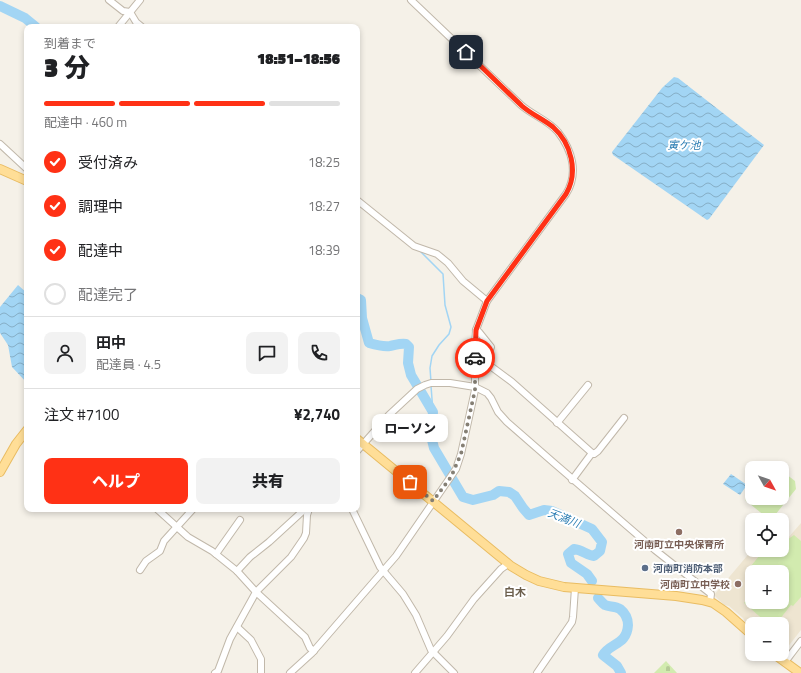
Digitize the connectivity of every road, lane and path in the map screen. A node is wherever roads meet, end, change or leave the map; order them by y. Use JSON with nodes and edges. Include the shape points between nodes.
{"nodes":[{"id":1,"x":109,"y":0,"type":"edge"},
{"id":2,"x":140,"y":0,"type":"edge"},
{"id":3,"x":411,"y":0,"type":"edge"},
{"id":4,"x":130,"y":12,"type":"junction"},
{"id":5,"x":120,"y":24,"type":"edge"},
{"id":6,"x":138,"y":24,"type":"edge"},
{"id":7,"x":0,"y":144,"type":"edge"},
{"id":8,"x":24,"y":166,"type":"edge"},
{"id":9,"x":0,"y":170,"type":"edge"},
{"id":10,"x":24,"y":180,"type":"edge"},
{"id":11,"x":360,"y":202,"type":"edge"},
{"id":12,"x":487,"y":301,"type":"junction"},
{"id":13,"x":476,"y":330,"type":"junction"},
{"id":14,"x":588,"y":384,"type":"dead end"},
{"id":15,"x":476,"y":387,"type":"junction"},
{"id":16,"x":624,"y":418,"type":"dead end"},
{"id":17,"x":557,"y":422,"type":"junction"},
{"id":18,"x":24,"y":434,"type":"edge"},
{"id":19,"x":360,"y":442,"type":"edge"},
{"id":20,"x":364,"y":445,"type":"junction"},
{"id":21,"x":360,"y":449,"type":"edge"},
{"id":22,"x":592,"y":453,"type":"junction"},
{"id":23,"x":0,"y":472,"type":"edge"},
{"id":24,"x":572,"y":480,"type":"junction"},
{"id":25,"x":433,"y":501,"type":"junction"},
{"id":26,"x":161,"y":512,"type":"edge"},
{"id":27,"x":190,"y":512,"type":"edge"},
{"id":28,"x":301,"y":512,"type":"edge"},
{"id":29,"x":308,"y":512,"type":"edge"},
{"id":30,"x":354,"y":512,"type":"edge"},
{"id":31,"x":240,"y":520,"type":"dead end"},
{"id":32,"x":177,"y":526,"type":"junction"},
{"id":33,"x":216,"y":554,"type":"junction"},
{"id":34,"x":508,"y":564,"type":"junction"},
{"id":35,"x":140,"y":570,"type":"dead end"},
{"id":36,"x":237,"y":571,"type":"junction"},
{"id":37,"x":383,"y":571,"type":"junction"},
{"id":38,"x":575,"y":588,"type":"junction"},
{"id":39,"x":256,"y":592,"type":"junction"},
{"id":40,"x":710,"y":602,"type":"junction"},
{"id":41,"x":237,"y":627,"type":"junction"},
{"id":42,"x":745,"y":629,"type":"edge"},
{"id":43,"x":801,"y":641,"type":"edge"},
{"id":44,"x":314,"y":651,"type":"junction"},
{"id":45,"x":433,"y":652,"type":"junction"},
{"id":46,"x":785,"y":662,"type":"joint"},
{"id":47,"x":298,"y":670,"type":"edge"},
{"id":48,"x":215,"y":673,"type":"edge"},
{"id":49,"x":261,"y":673,"type":"edge"},
{"id":50,"x":290,"y":673,"type":"edge"},
{"id":51,"x":415,"y":673,"type":"edge"},
{"id":52,"x":454,"y":673,"type":"edge"},
{"id":53,"x":537,"y":673,"type":"edge"},
{"id":54,"x":800,"y":673,"type":"edge"}],
"edges":[{"from":1,"to":4,"type":"street","via":[[123,12]]},
{"from":2,"to":4,"type":"street"},
{"from":3,"to":12,"type":"street","via":[[523,106],[554,128],[570,155],[573,174],[569,189]]},
{"from":4,"to":5,"type":"street"},
{"from":4,"to":6,"type":"street"},
{"from":7,"to":8,"type":"street"},
{"from":9,"to":10,"type":"main road"},
{"from":11,"to":12,"type":"street","via":[[414,246],[437,254]]},
{"from":12,"to":13,"type":"street"},
{"from":13,"to":15,"type":"street"},
{"from":13,"to":17,"type":"street","via":[[492,347],[485,362]]},
{"from":14,"to":17,"type":"street"},
{"from":15,"to":20,"type":"street","via":[[435,382],[417,389],[389,415]]},
{"from":15,"to":24,"type":"street","via":[[491,398],[507,422]]},
{"from":15,"to":25,"type":"street","via":[[459,461],[451,477]]},
{"from":16,"to":22,"type":"street","via":[[598,450]]},
{"from":17,"to":22,"type":"street"},
{"from":18,"to":23,"type":"main road"},
{"from":19,"to":20,"type":"main road"},
{"from":20,"to":21,"type":"street"},
{"from":20,"to":25,"type":"main road"},
{"from":22,"to":24,"type":"street"},
{"from":24,"to":40,"type":"street","via":[[711,594]]},
{"from":25,"to":34,"type":"main road"},
{"from":25,"to":37,"type":"street"},
{"from":26,"to":32,"type":"street"},
{"from":27,"to":32,"type":"street"},
{"from":28,"to":36,"type":"street"},
{"from":29,"to":39,"type":"street","via":[[304,538],[291,557]]},
{"from":30,"to":37,"type":"street"},
{"from":31,"to":33,"type":"street"},
{"from":32,"to":33,"type":"street","via":[[188,537]]},
{"from":32,"to":35,"type":"street","via":[[164,541],[160,551],[146,561]]},
{"from":33,"to":36,"type":"street"},
{"from":34,"to":38,"type":"main road","via":[[539,581]]},
{"from":34,"to":45,"type":"street","via":[[474,599],[448,636]]},
{"from":36,"to":39,"type":"street"},
{"from":37,"to":44,"type":"street"},
{"from":37,"to":45,"type":"street","via":[[403,594]]},
{"from":38,"to":40,"type":"main road","via":[[689,597]]},
{"from":38,"to":53,"type":"street","via":[[572,622]]},
{"from":39,"to":41,"type":"street"},
{"from":39,"to":44,"type":"street","via":[[305,637]]},
{"from":40,"to":42,"type":"main road"},
{"from":41,"to":48,"type":"street"},
{"from":41,"to":49,"type":"street","via":[[251,640],[261,659]]},
{"from":43,"to":46,"type":"street"},
{"from":44,"to":47,"type":"street"},
{"from":45,"to":51,"type":"street"},
{"from":45,"to":52,"type":"street"},
{"from":46,"to":54,"type":"main road"},
{"from":47,"to":50,"type":"street"}]}
